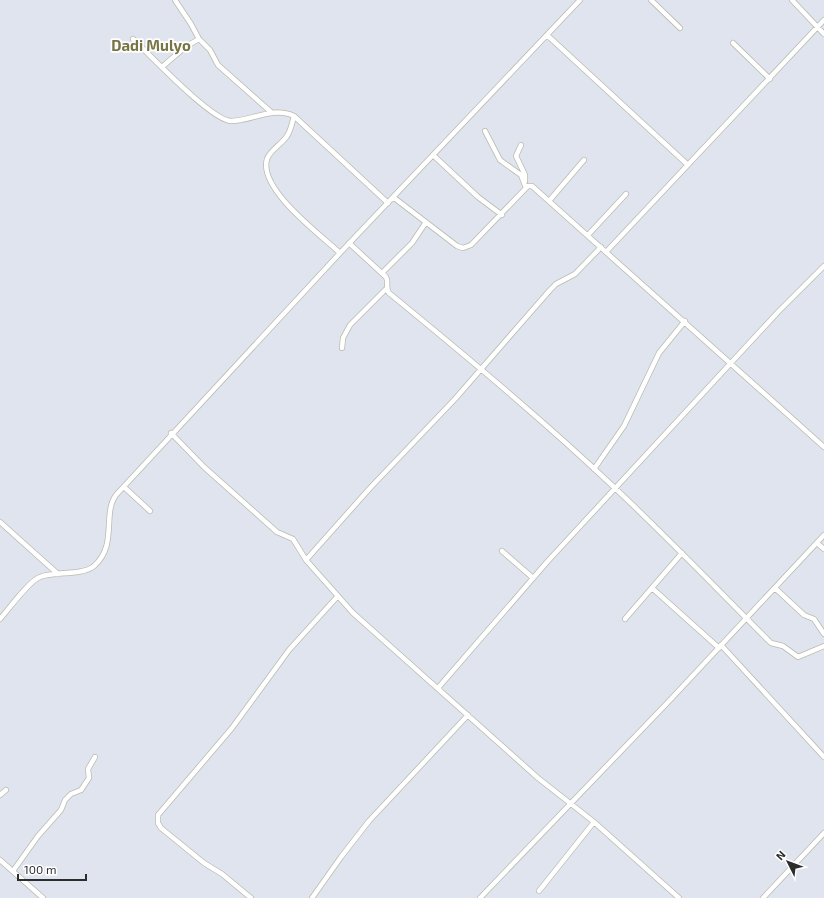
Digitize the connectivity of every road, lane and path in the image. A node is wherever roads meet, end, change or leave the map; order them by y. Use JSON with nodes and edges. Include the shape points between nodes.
{"nodes":[{"id":1,"x":174,"y":0,"type":"edge"},
{"id":2,"x":580,"y":0,"type":"edge"},
{"id":3,"x":651,"y":0,"type":"edge"},
{"id":4,"x":792,"y":0,"type":"edge"},
{"id":5,"x":824,"y":20,"type":"edge"},
{"id":6,"x":680,"y":28,"type":"dead end"},
{"id":7,"x":817,"y":28,"type":"junction"},
{"id":8,"x":824,"y":34,"type":"edge"},
{"id":9,"x":547,"y":35,"type":"junction"},
{"id":10,"x":133,"y":39,"type":"dead end"},
{"id":11,"x":199,"y":39,"type":"junction"},
{"id":12,"x":733,"y":43,"type":"dead end"},
{"id":13,"x":162,"y":67,"type":"junction"},
{"id":14,"x":770,"y":79,"type":"junction"},
{"id":15,"x":271,"y":112,"type":"junction"},
{"id":16,"x":294,"y":116,"type":"junction"},
{"id":17,"x":485,"y":131,"type":"dead end"},
{"id":18,"x":521,"y":145,"type":"dead end"},
{"id":19,"x":433,"y":155,"type":"junction"},
{"id":20,"x":584,"y":160,"type":"dead end"},
{"id":21,"x":688,"y":165,"type":"junction"},
{"id":22,"x":525,"y":181,"type":"junction"},
{"id":23,"x":526,"y":188,"type":"junction"},
{"id":24,"x":626,"y":194,"type":"dead end"},
{"id":25,"x":393,"y":197,"type":"junction"},
{"id":26,"x":549,"y":201,"type":"junction"},
{"id":27,"x":388,"y":203,"type":"junction"},
{"id":28,"x":502,"y":215,"type":"junction"},
{"id":29,"x":426,"y":222,"type":"junction"},
{"id":30,"x":588,"y":235,"type":"junction"},
{"id":31,"x":349,"y":243,"type":"junction"},
{"id":32,"x":601,"y":247,"type":"junction"},
{"id":33,"x":606,"y":252,"type":"junction"},
{"id":34,"x":340,"y":253,"type":"junction"},
{"id":35,"x":824,"y":266,"type":"edge"},
{"id":36,"x":382,"y":273,"type":"junction"},
{"id":37,"x":386,"y":289,"type":"junction"},
{"id":38,"x":685,"y":321,"type":"junction"},
{"id":39,"x":342,"y":348,"type":"dead end"},
{"id":40,"x":732,"y":363,"type":"junction"},
{"id":41,"x":481,"y":369,"type":"junction"},
{"id":42,"x":171,"y":433,"type":"junction"},
{"id":43,"x":824,"y":447,"type":"edge"},
{"id":44,"x":594,"y":469,"type":"junction"},
{"id":45,"x":124,"y":487,"type":"junction"},
{"id":46,"x":616,"y":489,"type":"junction"},
{"id":47,"x":150,"y":511,"type":"dead end"},
{"id":48,"x":0,"y":522,"type":"edge"},
{"id":49,"x":824,"y":535,"type":"edge"},
{"id":50,"x":817,"y":543,"type":"junction"},
{"id":51,"x":824,"y":549,"type":"edge"},
{"id":52,"x":502,"y":551,"type":"dead end"},
{"id":53,"x":682,"y":553,"type":"junction"},
{"id":54,"x":306,"y":560,"type":"junction"},
{"id":55,"x":58,"y":574,"type":"junction"},
{"id":56,"x":533,"y":578,"type":"junction"},
{"id":57,"x":652,"y":588,"type":"junction"},
{"id":58,"x":775,"y":588,"type":"junction"},
{"id":59,"x":337,"y":597,"type":"junction"},
{"id":60,"x":746,"y":618,"type":"junction"},
{"id":61,"x":0,"y":619,"type":"edge"},
{"id":62,"x":625,"y":619,"type":"dead end"},
{"id":63,"x":824,"y":634,"type":"edge"},
{"id":64,"x":824,"y":646,"type":"edge"},
{"id":65,"x":720,"y":647,"type":"junction"},
{"id":66,"x":438,"y":688,"type":"junction"},
{"id":67,"x":468,"y":715,"type":"junction"},
{"id":68,"x":95,"y":757,"type":"dead end"},
{"id":69,"x":824,"y":757,"type":"edge"},
{"id":70,"x":6,"y":790,"type":"dead end"},
{"id":71,"x":0,"y":795,"type":"edge"},
{"id":72,"x":570,"y":804,"type":"junction"},
{"id":73,"x":594,"y":822,"type":"junction"},
{"id":74,"x":824,"y":833,"type":"edge"},
{"id":75,"x":0,"y":860,"type":"edge"},
{"id":76,"x":13,"y":871,"type":"junction"},
{"id":77,"x":539,"y":891,"type":"dead end"},
{"id":78,"x":43,"y":898,"type":"edge"},
{"id":79,"x":251,"y":898,"type":"edge"},
{"id":80,"x":312,"y":898,"type":"edge"},
{"id":81,"x":480,"y":898,"type":"edge"},
{"id":82,"x":679,"y":898,"type":"edge"},
{"id":83,"x":763,"y":898,"type":"edge"}],
"edges":[{"from":1,"to":11,"type":"street"},
{"from":2,"to":9,"type":"street"},
{"from":3,"to":6,"type":"street"},
{"from":4,"to":7,"type":"street"},
{"from":5,"to":7,"type":"street"},
{"from":7,"to":8,"type":"street"},
{"from":7,"to":14,"type":"street"},
{"from":9,"to":19,"type":"street"},
{"from":9,"to":21,"type":"street"},
{"from":10,"to":13,"type":"street"},
{"from":11,"to":13,"type":"street","via":[[185,47]]},
{"from":11,"to":15,"type":"street","via":[[210,50],[218,65]]},
{"from":12,"to":14,"type":"street"},
{"from":13,"to":15,"type":"street","via":[[221,119],[234,121]]},
{"from":14,"to":21,"type":"street"},
{"from":15,"to":16,"type":"street"},
{"from":16,"to":27,"type":"street"},
{"from":16,"to":34,"type":"street","via":[[288,136],[267,160],[271,183],[281,198]]},
{"from":17,"to":22,"type":"street","via":[[500,160],[521,175]]},
{"from":18,"to":22,"type":"street","via":[[516,156],[525,174]]},
{"from":19,"to":25,"type":"street"},
{"from":19,"to":28,"type":"street"},
{"from":20,"to":26,"type":"street"},
{"from":21,"to":33,"type":"street"},
{"from":22,"to":23,"type":"street"},
{"from":23,"to":26,"type":"street","via":[[532,186]]},
{"from":23,"to":28,"type":"street"},
{"from":24,"to":30,"type":"street"},
{"from":25,"to":27,"type":"street"},
{"from":25,"to":29,"type":"street"},
{"from":26,"to":30,"type":"street"},
{"from":27,"to":31,"type":"street"},
{"from":28,"to":29,"type":"street","via":[[471,245],[463,248]]},
{"from":29,"to":36,"type":"street","via":[[412,243]]},
{"from":30,"to":32,"type":"street"},
{"from":31,"to":34,"type":"street"},
{"from":31,"to":36,"type":"street"},
{"from":32,"to":33,"type":"street"},
{"from":32,"to":41,"type":"street","via":[[575,274],[553,287]]},
{"from":33,"to":38,"type":"street"},
{"from":34,"to":42,"type":"street"},
{"from":35,"to":40,"type":"street"},
{"from":36,"to":37,"type":"street","via":[[387,279]]},
{"from":37,"to":39,"type":"street","via":[[350,325],[343,338]]},
{"from":37,"to":41,"type":"street"},
{"from":38,"to":40,"type":"street"},
{"from":38,"to":44,"type":"street","via":[[659,353],[624,426]]},
{"from":40,"to":43,"type":"street"},
{"from":40,"to":46,"type":"street"},
{"from":41,"to":44,"type":"street"},
{"from":41,"to":54,"type":"street"},
{"from":42,"to":45,"type":"street"},
{"from":42,"to":54,"type":"street","via":[[204,467],[277,532],[292,539]]},
{"from":44,"to":46,"type":"street"},
{"from":45,"to":47,"type":"street"},
{"from":45,"to":55,"type":"street","via":[[112,501],[108,540],[99,560],[86,570]]},
{"from":46,"to":53,"type":"street"},
{"from":46,"to":56,"type":"street"},
{"from":48,"to":55,"type":"street"},
{"from":49,"to":50,"type":"street"},
{"from":50,"to":51,"type":"street"},
{"from":50,"to":58,"type":"street"},
{"from":52,"to":56,"type":"street"},
{"from":53,"to":57,"type":"street"},
{"from":53,"to":60,"type":"street"},
{"from":54,"to":59,"type":"street"},
{"from":55,"to":61,"type":"street","via":[[37,578]]},
{"from":56,"to":66,"type":"street"},
{"from":57,"to":62,"type":"street"},
{"from":57,"to":65,"type":"street"},
{"from":58,"to":60,"type":"street"},
{"from":58,"to":63,"type":"street","via":[[802,613],[814,619]]},
{"from":59,"to":66,"type":"street"},
{"from":59,"to":79,"type":"street","via":[[289,650],[235,724],[158,815],[161,828]]},
{"from":60,"to":64,"type":"street","via":[[771,643],[783,646],[798,657]]},
{"from":60,"to":65,"type":"street"},
{"from":65,"to":69,"type":"street"},
{"from":65,"to":72,"type":"street"},
{"from":66,"to":67,"type":"street"},
{"from":67,"to":72,"type":"street"},
{"from":67,"to":80,"type":"street","via":[[369,821]]},
{"from":68,"to":76,"type":"street","via":[[81,790],[65,800],[61,810]]},
{"from":70,"to":71,"type":"street"},
{"from":72,"to":73,"type":"street"},
{"from":72,"to":81,"type":"street"},
{"from":73,"to":77,"type":"street"},
{"from":73,"to":82,"type":"street"},
{"from":74,"to":83,"type":"street"},
{"from":75,"to":76,"type":"street"},
{"from":76,"to":78,"type":"street"}]}
